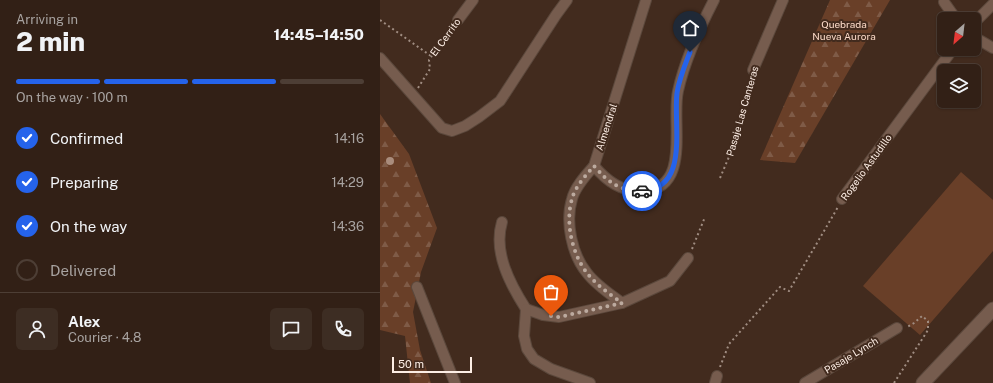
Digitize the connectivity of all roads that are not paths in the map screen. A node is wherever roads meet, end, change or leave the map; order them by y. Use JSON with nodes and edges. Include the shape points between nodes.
{"nodes":[{"id":1,"x":473,"y":0,"type":"edge"},
{"id":2,"x":568,"y":0,"type":"edge"},
{"id":3,"x":646,"y":0,"type":"edge"},
{"id":4,"x":714,"y":0,"type":"edge"},
{"id":5,"x":783,"y":0,"type":"edge"},
{"id":6,"x":944,"y":2,"type":"dead end"},
{"id":7,"x":993,"y":4,"type":"edge"},
{"id":8,"x":951,"y":12,"type":"edge"},
{"id":9,"x":981,"y":16,"type":"edge"},
{"id":10,"x":458,"y":20,"type":"road end"},
{"id":11,"x":981,"y":41,"type":"edge"},
{"id":12,"x":993,"y":48,"type":"edge"},
{"id":13,"x":948,"y":56,"type":"edge"},
{"id":14,"x":380,"y":58,"type":"edge"},
{"id":15,"x":753,"y":70,"type":"road end"},
{"id":16,"x":594,"y":166,"type":"junction"},
{"id":17,"x":842,"y":199,"type":"road end"},
{"id":18,"x":502,"y":222,"type":"dead end"},
{"id":19,"x":688,"y":258,"type":"road end"},
{"id":20,"x":416,"y":287,"type":"dead end"},
{"id":21,"x":622,"y":303,"type":"junction"},
{"id":22,"x":526,"y":309,"type":"junction"},
{"id":23,"x":993,"y":309,"type":"edge"},
{"id":24,"x":896,"y":328,"type":"road end"},
{"id":25,"x":455,"y":383,"type":"edge"},
{"id":26,"x":590,"y":383,"type":"edge"},
{"id":27,"x":805,"y":383,"type":"edge"},
{"id":28,"x":923,"y":383,"type":"edge"}],
"edges":[{"from":1,"to":10,"type":"street","name":"El Cerrito"},
{"from":2,"to":14,"type":"street","via":[[500,101],[465,126],[452,131],[442,128]]},
{"from":3,"to":16,"type":"street","name":"Almendral"},
{"from":4,"to":16,"type":"street","via":[[682,73],[677,92],[676,160],[665,183],[656,189],[630,191],[605,178]]},
{"from":5,"to":15,"type":"street","name":"Pasaje Las Canteras"},
{"from":6,"to":8,"type":"street"},
{"from":7,"to":9,"type":"street"},
{"from":11,"to":12,"type":"street"},
{"from":13,"to":17,"type":"street","name":"Rogelio Astudillo"},
{"from":16,"to":21,"type":"street","name":"Almendral","via":[[572,198],[570,233],[576,254],[586,273],[602,289]]},
{"from":18,"to":22,"type":"street","via":[[499,232],[500,249],[506,275]]},
{"from":19,"to":21,"type":"street","via":[[670,281]]},
{"from":20,"to":25,"type":"street"},
{"from":21,"to":22,"type":"street","via":[[559,317]]},
{"from":22,"to":26,"type":"street","via":[[524,336],[527,349],[534,359],[551,369]]},
{"from":23,"to":28,"type":"street"},
{"from":24,"to":27,"type":"street","name":"Pasaje Lynch"}]}
